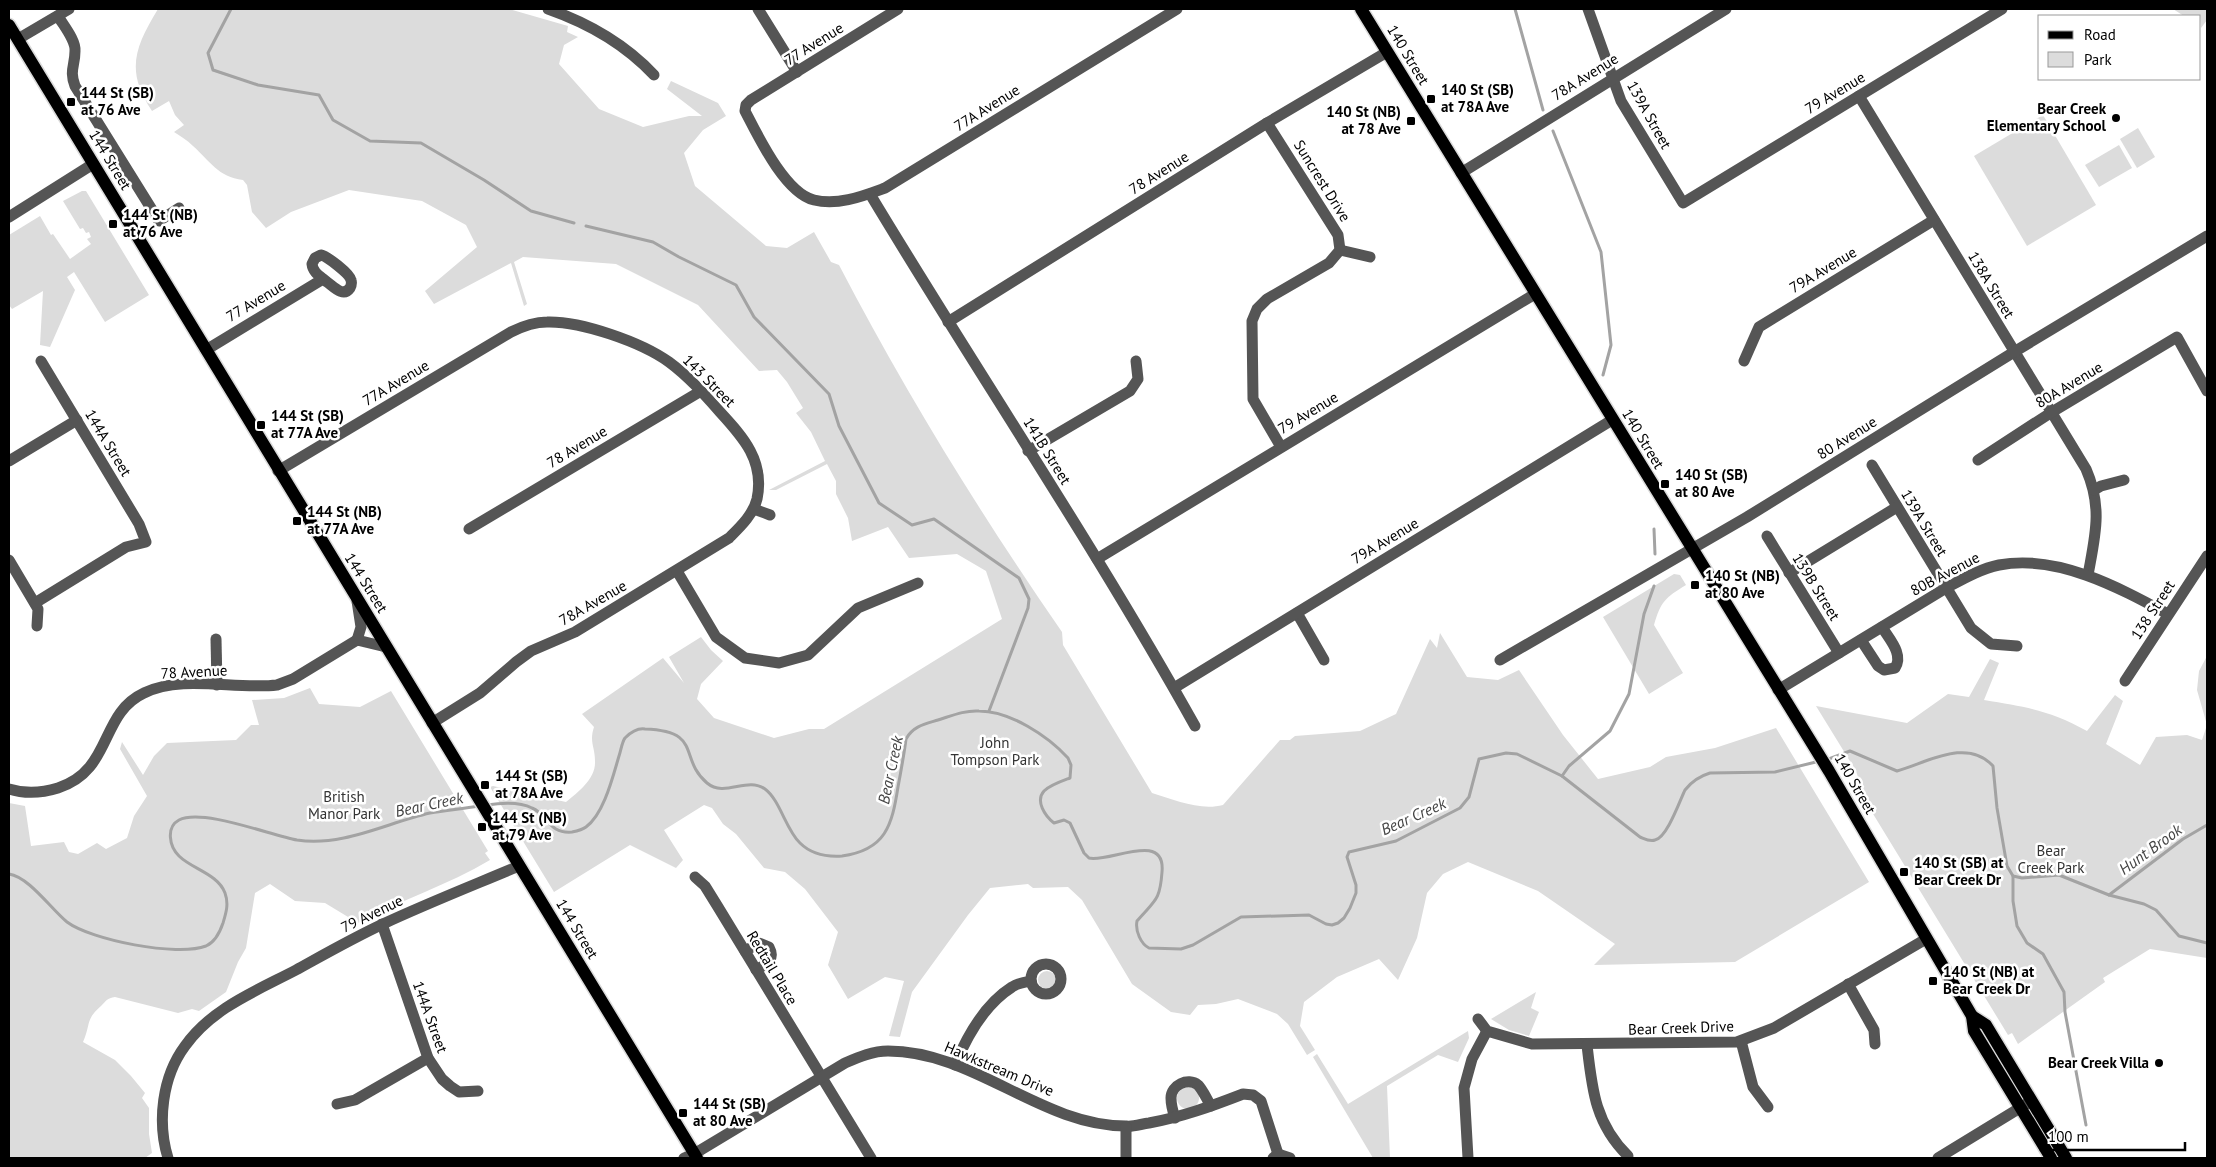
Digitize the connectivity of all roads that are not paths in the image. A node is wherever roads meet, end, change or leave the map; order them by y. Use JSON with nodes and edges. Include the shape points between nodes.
{"nodes":[{"id":1,"x":69,"y":9,"type":"edge"},
{"id":2,"x":548,"y":9,"type":"edge"},
{"id":3,"x":758,"y":9,"type":"edge"},
{"id":4,"x":898,"y":9,"type":"edge"},
{"id":5,"x":1177,"y":9,"type":"edge"},
{"id":6,"x":1360,"y":9,"type":"edge"},
{"id":7,"x":1588,"y":9,"type":"edge"},
{"id":8,"x":1726,"y":9,"type":"edge"},
{"id":9,"x":2002,"y":9,"type":"edge"},
{"id":10,"x":58,"y":16,"type":"junction"},
{"id":11,"x":9,"y":25,"type":"edge"},
{"id":12,"x":18,"y":39,"type":"junction"},
{"id":13,"x":1387,"y":52,"type":"junction"},
{"id":14,"x":797,"y":72,"type":"junction"},
{"id":15,"x":654,"y":75,"type":"dead end"},
{"id":16,"x":1613,"y":78,"type":"junction"},
{"id":17,"x":1859,"y":96,"type":"junction"},
{"id":18,"x":1267,"y":123,"type":"junction"},
{"id":19,"x":93,"y":164,"type":"junction"},
{"id":20,"x":1461,"y":173,"type":"junction"},
{"id":21,"x":870,"y":194,"type":"junction"},
{"id":22,"x":804,"y":195,"type":"joint"},
{"id":23,"x":1683,"y":203,"type":"joint"},
{"id":24,"x":179,"y":208,"type":"dead end"},
{"id":25,"x":9,"y":217,"type":"edge"},
{"id":26,"x":1934,"y":220,"type":"junction"},
{"id":27,"x":2207,"y":236,"type":"edge"},
{"id":28,"x":1340,"y":250,"type":"junction"},
{"id":29,"x":1370,"y":257,"type":"dead end"},
{"id":30,"x":323,"y":278,"type":"dead end"},
{"id":31,"x":1535,"y":294,"type":"junction"},
{"id":32,"x":948,"y":322,"type":"junction"},
{"id":33,"x":532,"y":324,"type":"joint"},
{"id":34,"x":206,"y":350,"type":"junction"},
{"id":35,"x":2014,"y":352,"type":"junction"},
{"id":36,"x":41,"y":361,"type":"dead end"},
{"id":37,"x":1136,"y":361,"type":"dead end"},
{"id":38,"x":1744,"y":361,"type":"dead end"},
{"id":39,"x":701,"y":391,"type":"junction"},
{"id":40,"x":2207,"y":391,"type":"edge"},
{"id":41,"x":2052,"y":412,"type":"junction"},
{"id":42,"x":77,"y":420,"type":"junction"},
{"id":43,"x":1612,"y":420,"type":"junction"},
{"id":44,"x":1281,"y":447,"type":"junction"},
{"id":45,"x":1028,"y":451,"type":"junction"},
{"id":46,"x":1978,"y":460,"type":"dead end"},
{"id":47,"x":9,"y":461,"type":"edge"},
{"id":48,"x":1872,"y":465,"type":"dead end"},
{"id":49,"x":278,"y":471,"type":"junction"},
{"id":50,"x":2124,"y":480,"type":"dead end"},
{"id":51,"x":2094,"y":490,"type":"junction"},
{"id":52,"x":757,"y":497,"type":"joint"},
{"id":53,"x":1897,"y":507,"type":"junction"},
{"id":54,"x":754,"y":509,"type":"junction"},
{"id":55,"x":770,"y":514,"type":"dead end"},
{"id":56,"x":469,"y":529,"type":"dead end"},
{"id":57,"x":1766,"y":536,"type":"dead end"},
{"id":58,"x":1691,"y":549,"type":"junction"},
{"id":59,"x":2207,"y":556,"type":"edge"},
{"id":60,"x":1097,"y":559,"type":"junction"},
{"id":61,"x":9,"y":560,"type":"edge"},
{"id":62,"x":677,"y":571,"type":"junction"},
{"id":63,"x":1789,"y":573,"type":"junction"},
{"id":64,"x":2088,"y":575,"type":"junction"},
{"id":65,"x":918,"y":584,"type":"dead end"},
{"id":66,"x":1946,"y":588,"type":"junction"},
{"id":67,"x":356,"y":598,"type":"junction"},
{"id":68,"x":35,"y":603,"type":"junction"},
{"id":69,"x":1297,"y":612,"type":"junction"},
{"id":70,"x":2168,"y":614,"type":"junction"},
{"id":71,"x":37,"y":626,"type":"dead end"},
{"id":72,"x":1882,"y":627,"type":"junction"},
{"id":73,"x":216,"y":639,"type":"dead end"},
{"id":74,"x":357,"y":640,"type":"junction"},
{"id":75,"x":1861,"y":640,"type":"junction"},
{"id":76,"x":2017,"y":646,"type":"dead end"},
{"id":77,"x":386,"y":647,"type":"junction"},
{"id":78,"x":1839,"y":653,"type":"junction"},
{"id":79,"x":1324,"y":660,"type":"dead end"},
{"id":80,"x":1500,"y":660,"type":"dead end"},
{"id":81,"x":2125,"y":681,"type":"dead end"},
{"id":82,"x":217,"y":685,"type":"junction"},
{"id":83,"x":1174,"y":688,"type":"junction"},
{"id":84,"x":1778,"y":690,"type":"junction"},
{"id":85,"x":432,"y":723,"type":"junction"},
{"id":86,"x":1195,"y":726,"type":"dead end"},
{"id":87,"x":9,"y":789,"type":"edge"},
{"id":88,"x":519,"y":866,"type":"junction"},
{"id":89,"x":694,"y":877,"type":"dead end"},
{"id":90,"x":382,"y":924,"type":"junction"},
{"id":91,"x":1926,"y":939,"type":"junction"},
{"id":92,"x":745,"y":951,"type":"junction"},
{"id":93,"x":756,"y":970,"type":"junction"},
{"id":94,"x":1031,"y":981,"type":"dead end"},
{"id":95,"x":1848,"y":984,"type":"junction"},
{"id":96,"x":1972,"y":1016,"type":"junction"},
{"id":97,"x":1478,"y":1019,"type":"dead end"},
{"id":98,"x":1487,"y":1031,"type":"junction"},
{"id":99,"x":1741,"y":1041,"type":"junction"},
{"id":100,"x":1875,"y":1044,"type":"dead end"},
{"id":101,"x":1586,"y":1045,"type":"junction"},
{"id":102,"x":428,"y":1058,"type":"junction"},
{"id":103,"x":955,"y":1065,"type":"junction"},
{"id":104,"x":821,"y":1077,"type":"junction"},
{"id":105,"x":478,"y":1092,"type":"dead end"},
{"id":106,"x":2032,"y":1100,"type":"junction"},
{"id":107,"x":337,"y":1104,"type":"dead end"},
{"id":108,"x":1211,"y":1106,"type":"junction"},
{"id":109,"x":1768,"y":1107,"type":"dead end"},
{"id":110,"x":2020,"y":1108,"type":"junction"},
{"id":111,"x":1174,"y":1118,"type":"junction"},
{"id":112,"x":1126,"y":1126,"type":"junction"},
{"id":113,"x":1276,"y":1156,"type":"edge"},
{"id":114,"x":1628,"y":1156,"type":"dead end"},
{"id":115,"x":691,"y":1157,"type":"edge"},
{"id":116,"x":168,"y":1158,"type":"edge"},
{"id":117,"x":871,"y":1158,"type":"edge"},
{"id":118,"x":1126,"y":1158,"type":"edge"},
{"id":119,"x":1290,"y":1158,"type":"edge"},
{"id":120,"x":1468,"y":1158,"type":"edge"},
{"id":121,"x":1938,"y":1158,"type":"edge"},
{"id":122,"x":2051,"y":1158,"type":"edge"},
{"id":123,"x":2066,"y":1158,"type":"edge"}],
"edges":[{"from":1,"to":10,"type":"street"},
{"from":2,"to":15,"type":"street","via":[[591,26]]},
{"from":3,"to":14,"type":"street"},
{"from":4,"to":14,"type":"street","name":"77 Avenue"},
{"from":5,"to":21,"type":"street","name":"77A Avenue","via":[[885,188]]},
{"from":6,"to":13,"type":"main road","name":"140 Street"},
{"from":7,"to":16,"type":"street","name":"139A Street"},
{"from":8,"to":16,"type":"street","name":"78A Avenue"},
{"from":9,"to":17,"type":"street","name":"79 Avenue"},
{"from":10,"to":12,"type":"street"},
{"from":10,"to":24,"type":"street","via":[[74,43],[71,75],[75,86],[158,221]]},
{"from":11,"to":12,"type":"main road","name":"144 Street"},
{"from":12,"to":19,"type":"main road","name":"144 Street"},
{"from":13,"to":18,"type":"street","name":"78 Avenue"},
{"from":13,"to":20,"type":"main road","name":"140 Street"},
{"from":14,"to":22,"type":"street","name":"77 Avenue","via":[[751,100],[745,111],[778,169]]},
{"from":16,"to":20,"type":"street","name":"78A Avenue"},
{"from":16,"to":23,"type":"street","name":"139A Street","via":[[1621,101]]},
{"from":17,"to":23,"type":"street","name":"79 Avenue"},
{"from":17,"to":26,"type":"street","name":"138A Street"},
{"from":18,"to":28,"type":"street","name":"Suncrest Drive","via":[[1338,235]]},
{"from":18,"to":32,"type":"street","name":"78 Avenue"},
{"from":19,"to":25,"type":"street"},
{"from":19,"to":34,"type":"main road","name":"144 Street"},
{"from":20,"to":31,"type":"main road","name":"140 Street"},
{"from":21,"to":22,"type":"street","name":"77A Avenue","via":[[829,202]]},
{"from":21,"to":32,"type":"street","name":"141B Street"},
{"from":26,"to":35,"type":"street","name":"138A Street"},
{"from":26,"to":38,"type":"street","name":"79A Avenue","via":[[1760,327]]},
{"from":27,"to":35,"type":"street","name":"80 Avenue"},
{"from":28,"to":29,"type":"street"},
{"from":28,"to":44,"type":"street","via":[[1329,263],[1267,299],[1257,309],[1252,321],[1253,399]]},
{"from":30,"to":34,"type":"street","name":"77 Avenue"},
{"from":31,"to":43,"type":"main road","name":"140 Street"},
{"from":31,"to":44,"type":"street","name":"79 Avenue"},
{"from":32,"to":45,"type":"street","name":"141B Street"},
{"from":33,"to":39,"type":"street","name":"143 Street","via":[[560,322],[637,344],[668,362]]},
{"from":33,"to":49,"type":"street","name":"77A Avenue","via":[[511,332]]},
{"from":34,"to":49,"type":"main road","name":"144 Street"},
{"from":35,"to":41,"type":"street","name":"138A Street"},
{"from":35,"to":58,"type":"street","name":"80 Avenue"},
{"from":36,"to":42,"type":"street","name":"144A Street"},
{"from":37,"to":45,"type":"street","via":[[1138,379],[1130,391]]},
{"from":39,"to":52,"type":"street","name":"143 Street","via":[[749,447],[756,467]]},
{"from":39,"to":56,"type":"street","name":"78 Avenue"},
{"from":40,"to":41,"type":"street","name":"80A Avenue","via":[[2177,338]]},
{"from":41,"to":46,"type":"street","name":"80A Avenue"},
{"from":41,"to":51,"type":"street","name":"138A Street","via":[[2081,459]]},
{"from":42,"to":47,"type":"street"},
{"from":42,"to":68,"type":"street","name":"144A Street","via":[[139,524],[146,542],[126,547]]},
{"from":43,"to":58,"type":"main road","name":"140 Street"},
{"from":43,"to":69,"type":"street","name":"79A Avenue"},
{"from":44,"to":60,"type":"street","name":"79 Avenue"},
{"from":45,"to":60,"type":"street","name":"141B Street"},
{"from":48,"to":53,"type":"street","name":"139A Street"},
{"from":49,"to":67,"type":"main road","name":"144 Street"},
{"from":50,"to":51,"type":"street"},
{"from":51,"to":64,"type":"street","name":"138A Street","via":[[2097,531]]},
{"from":52,"to":54,"type":"street","name":"78A Avenue"},
{"from":53,"to":63,"type":"street"},
{"from":53,"to":66,"type":"street","name":"139A Street"},
{"from":54,"to":55,"type":"street"},
{"from":54,"to":62,"type":"street","name":"78A Avenue","via":[[729,538]]},
{"from":57,"to":63,"type":"street","name":"139B Street"},
{"from":58,"to":80,"type":"street","name":"80 Avenue"},
{"from":58,"to":84,"type":"main road","name":"140 Street"},
{"from":59,"to":70,"type":"street","name":"138 Street"},
{"from":60,"to":83,"type":"street","name":"141B Street"},
{"from":61,"to":68,"type":"street"},
{"from":62,"to":65,"type":"street","via":[[716,637],[745,658],[779,663],[808,655],[858,608]]},
{"from":62,"to":85,"type":"street","name":"78A Avenue","via":[[575,632],[530,651],[480,693]]},
{"from":63,"to":78,"type":"street","name":"139B Street"},
{"from":64,"to":66,"type":"street","name":"80B Avenue","via":[[2038,564],[2009,564],[1984,569]]},
{"from":64,"to":70,"type":"street","name":"80B Avenue"},
{"from":66,"to":72,"type":"street","name":"80B Avenue"},
{"from":66,"to":76,"type":"street","name":"139A Street","via":[[1971,628],[1991,644]]},
{"from":67,"to":74,"type":"street","via":[[361,627]]},
{"from":67,"to":77,"type":"main road","name":"144 Street"},
{"from":68,"to":71,"type":"street"},
{"from":69,"to":79,"type":"street"},
{"from":69,"to":83,"type":"street","name":"79A Avenue"},
{"from":70,"to":81,"type":"street","name":"138 Street"},
{"from":72,"to":75,"type":"street","name":"80B Avenue"},
{"from":72,"to":75,"type":"street","via":[[1898,654],[1899,662],[1895,668],[1884,670],[1878,666]]},
{"from":73,"to":82,"type":"street"},
{"from":74,"to":77,"type":"street"},
{"from":74,"to":82,"type":"street","name":"78 Avenue","via":[[285,682]]},
{"from":75,"to":78,"type":"street","name":"80B Avenue"},
{"from":77,"to":85,"type":"main road","name":"144 Street"},
{"from":78,"to":84,"type":"street","name":"80B Avenue"},
{"from":82,"to":87,"type":"street","name":"78 Avenue","via":[[172,685],[143,693],[120,712],[94,763],[76,779],[64,786],[38,792]]},
{"from":83,"to":86,"type":"street","name":"141B Street"},
{"from":84,"to":91,"type":"main road","name":"140 Street"},
{"from":85,"to":88,"type":"main road","name":"144 Street"},
{"from":88,"to":90,"type":"street","name":"79 Avenue"},
{"from":88,"to":115,"type":"main road","name":"144 Street"},
{"from":89,"to":92,"type":"street","name":"Redtail Place","via":[[705,886]]},
{"from":90,"to":102,"type":"street","name":"144A Street"},
{"from":90,"to":116,"type":"street","name":"79 Avenue","via":[[209,1019],[183,1048],[163,1102],[162,1129]]},
{"from":91,"to":95,"type":"street","name":"Bear Creek Drive"},
{"from":91,"to":96,"type":"main road","name":"140 Street"},
{"from":92,"to":93,"type":"street","name":"Redtail Place"},
{"from":92,"to":93,"type":"street","via":[[759,943],[770,947],[770,961]]},
{"from":93,"to":104,"type":"street","name":"Redtail Place"},
{"from":94,"to":103,"type":"street","via":[[1013,986],[986,1010],[964,1043]]},
{"from":95,"to":99,"type":"street","name":"Bear Creek Drive","via":[[1774,1028]]},
{"from":95,"to":100,"type":"street","via":[[1874,1030]]},
{"from":96,"to":106,"type":"main road","name":"140 Street","via":[[1986,1025]]},
{"from":96,"to":110,"type":"main road","name":"140 Street","via":[[1974,1031]]},
{"from":97,"to":98,"type":"street"},
{"from":98,"to":101,"type":"street","name":"Bear Creek Drive","via":[[1532,1044]]},
{"from":98,"to":120,"type":"street","via":[[1472,1060],[1464,1088]]},
{"from":99,"to":101,"type":"street","name":"Bear Creek Drive"},
{"from":99,"to":109,"type":"street","via":[[1753,1087]]},
{"from":101,"to":114,"type":"street","via":[[1597,1108],[1612,1141]]},
{"from":102,"to":105,"type":"street","name":"144A Street","via":[[450,1086],[460,1092]]},
{"from":102,"to":107,"type":"street","via":[[355,1100]]},
{"from":103,"to":104,"type":"street","name":"Hawkstream Drive","via":[[927,1055],[888,1051],[862,1056]]},
{"from":103,"to":112,"type":"street","name":"Hawkstream Drive","via":[[1074,1117]]},
{"from":104,"to":115,"type":"street","name":"Hawkstream Drive"},
{"from":104,"to":117,"type":"street","name":"Redtail Place"},
{"from":106,"to":110,"type":"street"},
{"from":106,"to":123,"type":"main road","name":"140 Street"},
{"from":108,"to":111,"type":"street","name":"Hawkstream Drive"},
{"from":108,"to":111,"type":"street","via":[[1199,1086],[1183,1082],[1174,1088],[1170,1099]]},
{"from":108,"to":113,"type":"street","name":"Hawkstream Drive","via":[[1243,1094],[1253,1095],[1261,1101]]},
{"from":110,"to":121,"type":"street"},
{"from":110,"to":122,"type":"main road","name":"140 Street"},
{"from":111,"to":112,"type":"street","name":"Hawkstream Drive"},
{"from":112,"to":118,"type":"street"},
{"from":113,"to":119,"type":"street"}]}
